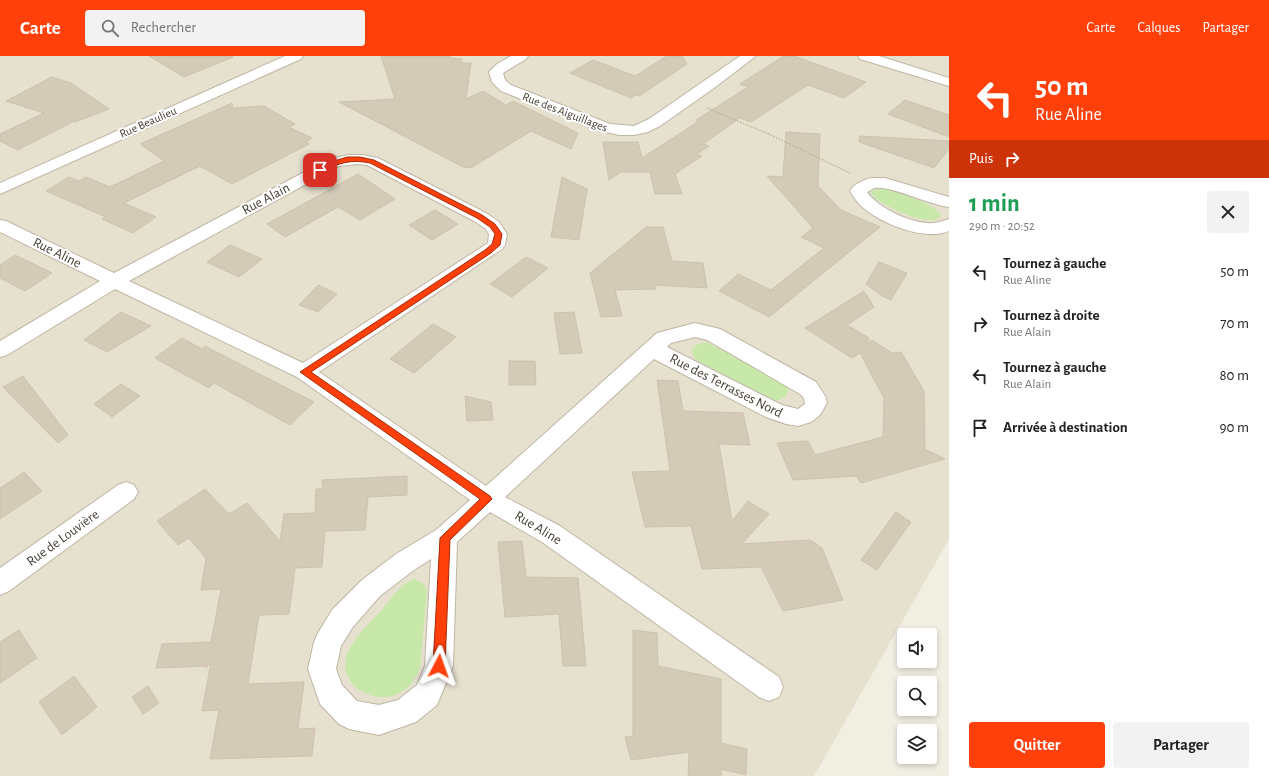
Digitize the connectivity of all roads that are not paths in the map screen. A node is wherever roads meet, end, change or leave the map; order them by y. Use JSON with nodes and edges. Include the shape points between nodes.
{"nodes":[{"id":1,"x":296,"y":56,"type":"edge"},
{"id":2,"x":521,"y":56,"type":"edge"},
{"id":3,"x":750,"y":56,"type":"edge"},
{"id":4,"x":865,"y":56,"type":"edge"},
{"id":5,"x":949,"y":82,"type":"edge"},
{"id":6,"x":0,"y":189,"type":"edge"},
{"id":7,"x":949,"y":202,"type":"edge"},
{"id":8,"x":949,"y":224,"type":"edge"},
{"id":9,"x":0,"y":225,"type":"edge"},
{"id":10,"x":114,"y":281,"type":"junction"},
{"id":11,"x":653,"y":349,"type":"junction"},
{"id":12,"x":0,"y":350,"type":"edge"},
{"id":13,"x":304,"y":372,"type":"junction"},
{"id":14,"x":126,"y":492,"type":"dead end"},
{"id":15,"x":487,"y":499,"type":"junction"},
{"id":16,"x":445,"y":538,"type":"junction"},
{"id":17,"x":0,"y":583,"type":"edge"},
{"id":18,"x":769,"y":687,"type":"dead end"}],
"edges":[{"from":1,"to":6,"type":"street","name":"Rue Beaulieu"},
{"from":2,"to":3,"type":"street","name":"Rue des Aiguillages","via":[[496,72],[500,84],[578,118],[616,131],[628,132],[652,124]]},
{"from":4,"to":5,"type":"street"},
{"from":7,"to":8,"type":"street","via":[[885,183],[871,183],[858,191],[860,198],[878,212],[922,228],[936,229]]},
{"from":9,"to":10,"type":"street","name":"Rue Aline"},
{"from":10,"to":12,"type":"street"},
{"from":10,"to":13,"type":"street"},
{"from":10,"to":13,"type":"street","name":"Rue Alain","via":[[333,163],[347,159],[372,161],[493,226],[498,234],[496,245]]},
{"from":11,"to":11,"type":"street","name":"Rue des Terrasses Nord","via":[[791,418],[803,417],[812,412],[816,403],[808,388],[713,334],[695,330],[679,332],[664,338]]},
{"from":11,"to":15,"type":"street","name":"Rue des Terrasses Nord"},
{"from":13,"to":15,"type":"street","name":"Rue Aline"},
{"from":14,"to":17,"type":"street","name":"Rue de Louvière"},
{"from":15,"to":16,"type":"street","name":"Rue des Terrasses Nord"},
{"from":15,"to":18,"type":"street","name":"Rue Aline","via":[[551,534]]},
{"from":16,"to":16,"type":"street","name":"Rue des Terrasses Nord","via":[[405,562],[371,588],[342,619],[328,642],[322,669],[330,694],[349,714],[379,720],[406,712],[427,695],[439,666]]}]}
